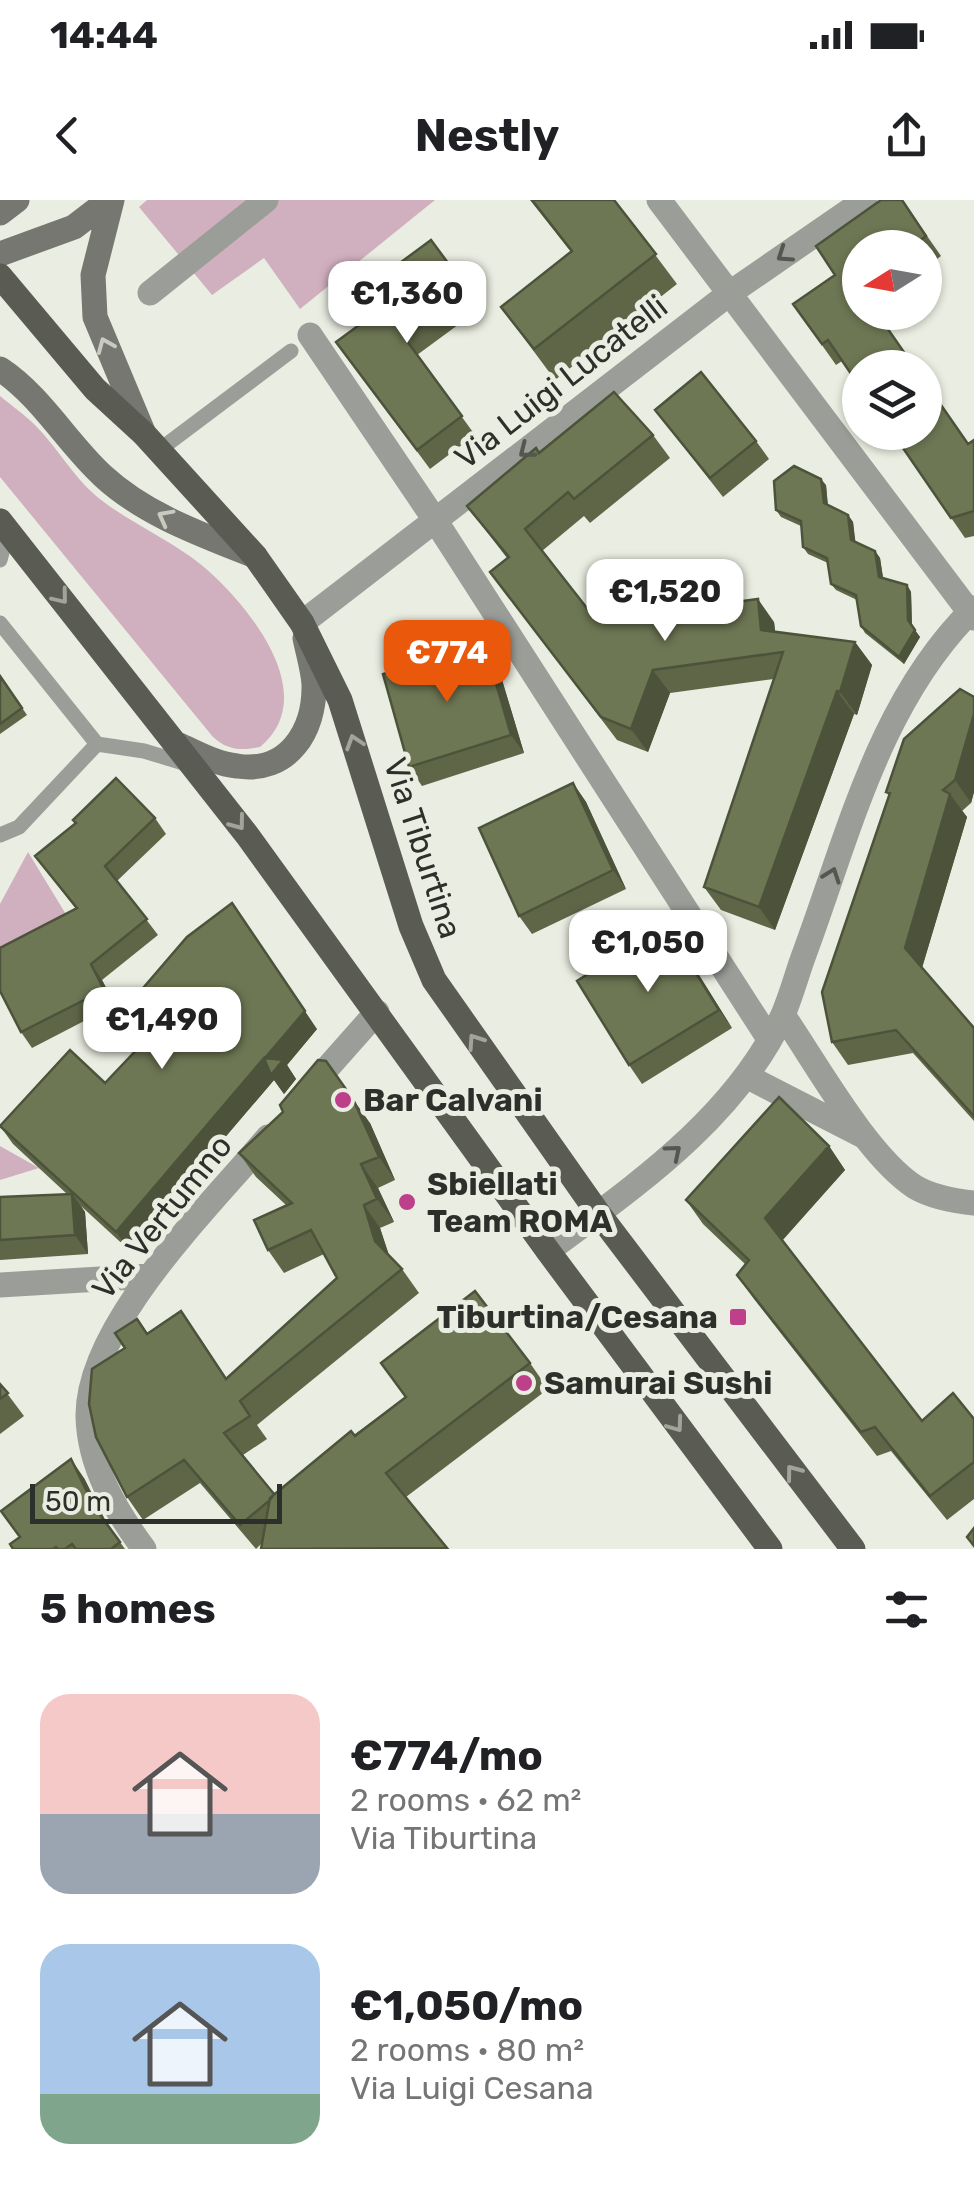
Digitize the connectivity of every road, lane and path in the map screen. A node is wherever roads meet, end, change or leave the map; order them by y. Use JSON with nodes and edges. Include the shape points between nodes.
{"nodes":[{"id":1,"x":16,"y":200,"type":"edge"},
{"id":2,"x":111,"y":200,"type":"edge"},
{"id":3,"x":266,"y":200,"type":"edge"},
{"id":4,"x":659,"y":200,"type":"edge"},
{"id":5,"x":865,"y":200,"type":"edge"},
{"id":6,"x":0,"y":213,"type":"edge"},
{"id":7,"x":0,"y":254,"type":"edge"},
{"id":8,"x":0,"y":276,"type":"edge"},
{"id":9,"x":150,"y":293,"type":"dead end"},
{"id":10,"x":730,"y":293,"type":"junction"},
{"id":11,"x":300,"y":343,"type":"joint"},
{"id":12,"x":0,"y":369,"type":"edge"},
{"id":13,"x":151,"y":443,"type":"junction"},
{"id":14,"x":435,"y":520,"type":"junction"},
{"id":15,"x":4,"y":526,"type":"edge"},
{"id":16,"x":254,"y":556,"type":"junction"},
{"id":17,"x":0,"y":560,"type":"edge"},
{"id":18,"x":972,"y":613,"type":"edge"},
{"id":19,"x":0,"y":623,"type":"edge"},
{"id":20,"x":302,"y":623,"type":"junction"},
{"id":21,"x":96,"y":744,"type":"junction"},
{"id":22,"x":179,"y":745,"type":"junction"},
{"id":23,"x":195,"y":766,"type":"junction"},
{"id":24,"x":0,"y":836,"type":"edge"},
{"id":25,"x":377,"y":1012,"type":"junction"},
{"id":26,"x":783,"y":1015,"type":"junction"},
{"id":27,"x":769,"y":1039,"type":"junction"},
{"id":28,"x":746,"y":1076,"type":"junction"},
{"id":29,"x":867,"y":1139,"type":"junction"},
{"id":30,"x":974,"y":1203,"type":"edge"},
{"id":31,"x":598,"y":1213,"type":"junction"},
{"id":32,"x":548,"y":1250,"type":"junction"},
{"id":33,"x":150,"y":1276,"type":"junction"},
{"id":34,"x":0,"y":1285,"type":"edge"},
{"id":35,"x":144,"y":1549,"type":"edge"},
{"id":36,"x":770,"y":1549,"type":"edge"},
{"id":37,"x":852,"y":1549,"type":"edge"}],
"edges":[{"from":1,"to":6,"type":"main road"},
{"from":2,"to":7,"type":"main road","via":[[74,226]]},
{"from":13,"to":2,"type":"main road","one_way":true,"via":[[94,317],[93,275]]},
{"from":3,"to":9,"type":"street"},
{"from":4,"to":10,"type":"street"},
{"from":5,"to":10,"type":"street","name":"Via Luigi Lucatelli","one_way":true},
{"from":8,"to":13,"type":"main road","name":"Via Tiburtina"},
{"from":10,"to":14,"type":"street","name":"Via Luigi Lucatelli","one_way":true},
{"from":10,"to":18,"type":"street"},
{"from":11,"to":13,"type":"lane"},
{"from":11,"to":14,"type":"street"},
{"from":16,"to":12,"type":"main road","one_way":true,"via":[[122,492]]},
{"from":13,"to":16,"type":"main road","name":"Via Tiburtina"},
{"from":14,"to":20,"type":"street","name":"Via Luigi Lucatelli"},
{"from":14,"to":27,"type":"street"},
{"from":15,"to":17,"type":"lane"},
{"from":15,"to":22,"type":"main road","one_way":true},
{"from":16,"to":20,"type":"main road","name":"Via Tiburtina"},
{"from":26,"to":18,"type":"street","one_way":true,"via":[[886,735],[916,680]]},
{"from":19,"to":21,"type":"lane"},
{"from":20,"to":22,"type":"main road","via":[[313,698],[304,735],[292,752],[250,768]]},
{"from":31,"to":20,"type":"main road","name":"Via Tiburtina","one_way":true,"via":[[427,966],[340,700]]},
{"from":21,"to":23,"type":"lane"},
{"from":21,"to":24,"type":"lane","via":[[19,827]]},
{"from":22,"to":23,"type":"main road"},
{"from":23,"to":25,"type":"main road","one_way":true},
{"from":25,"to":32,"type":"main road"},
{"from":25,"to":33,"type":"street","name":"Via Vertumno"},
{"from":26,"to":27,"type":"street"},
{"from":26,"to":29,"type":"street"},
{"from":27,"to":28,"type":"street"},
{"from":28,"to":29,"type":"street"},
{"from":31,"to":28,"type":"street","one_way":true,"via":[[678,1149]]},
{"from":29,"to":30,"type":"street","via":[[914,1186]]},
{"from":31,"to":32,"type":"street"},
{"from":37,"to":31,"type":"main road","name":"Via Tiburtina","one_way":true},
{"from":32,"to":36,"type":"main road","one_way":true},
{"from":33,"to":34,"type":"street"},
{"from":33,"to":35,"type":"street","name":"Via Vertumno","via":[[109,1338],[88,1413],[109,1496]]}]}
